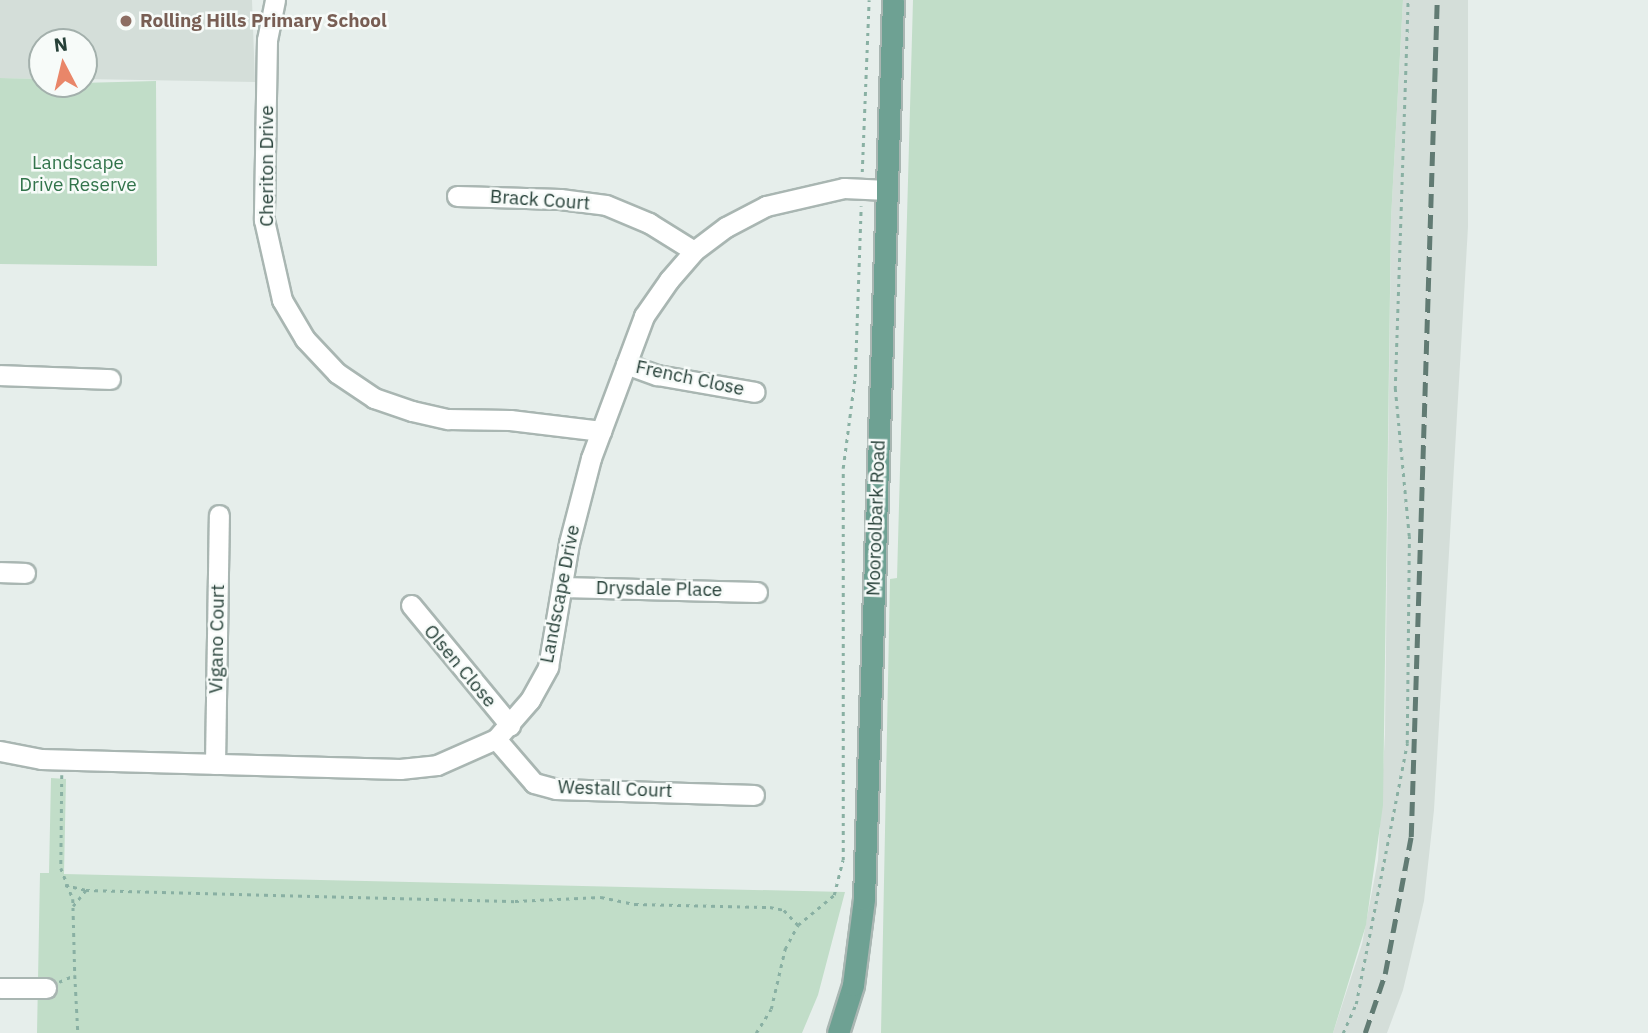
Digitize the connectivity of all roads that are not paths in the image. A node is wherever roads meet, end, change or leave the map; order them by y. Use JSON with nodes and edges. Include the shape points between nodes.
{"nodes":[{"id":1,"x":275,"y":0,"type":"edge"},
{"id":2,"x":893,"y":0,"type":"edge"},
{"id":3,"x":887,"y":190,"type":"junction"},
{"id":4,"x":457,"y":196,"type":"dead end"},
{"id":5,"x":694,"y":251,"type":"junction"},
{"id":6,"x":626,"y":364,"type":"junction"},
{"id":7,"x":0,"y":375,"type":"edge"},
{"id":8,"x":110,"y":379,"type":"dead end"},
{"id":9,"x":755,"y":392,"type":"dead end"},
{"id":10,"x":601,"y":431,"type":"junction"},
{"id":11,"x":219,"y":515,"type":"dead end"},
{"id":12,"x":0,"y":572,"type":"edge"},
{"id":13,"x":25,"y":573,"type":"dead end"},
{"id":14,"x":562,"y":587,"type":"junction"},
{"id":15,"x":757,"y":592,"type":"dead end"},
{"id":16,"x":411,"y":605,"type":"dead end"},
{"id":17,"x":503,"y":732,"type":"junction"},
{"id":18,"x":0,"y":751,"type":"edge"},
{"id":19,"x":215,"y":764,"type":"junction"},
{"id":20,"x":754,"y":795,"type":"dead end"},
{"id":21,"x":0,"y":988,"type":"edge"},
{"id":22,"x":46,"y":988,"type":"road end"},
{"id":23,"x":838,"y":1033,"type":"edge"}],
"edges":[{"from":1,"to":10,"type":"street","name":"Cheriton Drive","via":[[267,40],[264,220],[282,300],[305,339],[337,373],[374,398],[412,411],[448,419],[566,424]]},
{"from":2,"to":3,"type":"main road","name":"Mooroolbark Road"},
{"from":3,"to":5,"type":"street","name":"Landscape Drive","via":[[809,194],[766,206]]},
{"from":3,"to":23,"type":"main road","name":"Mooroolbark Road","via":[[864,899],[853,985]]},
{"from":4,"to":5,"type":"street","name":"Brack Court","via":[[606,205],[649,223]]},
{"from":5,"to":6,"type":"street","name":"Landscape Drive","via":[[645,316]]},
{"from":6,"to":9,"type":"street","name":"French Close","via":[[657,375]]},
{"from":6,"to":10,"type":"street","name":"Landscape Drive"},
{"from":7,"to":8,"type":"street"},
{"from":10,"to":14,"type":"street","name":"Landscape Drive","via":[[578,506]]},
{"from":11,"to":19,"type":"street","name":"Vigano Court"},
{"from":12,"to":13,"type":"street"},
{"from":14,"to":15,"type":"street","name":"Drysdale Place"},
{"from":14,"to":17,"type":"street","name":"Landscape Drive","via":[[548,667]]},
{"from":16,"to":17,"type":"street","name":"Olsen Close"},
{"from":17,"to":19,"type":"street","via":[[437,765],[400,769]]},
{"from":17,"to":20,"type":"street","name":"Westall Court","via":[[534,783],[556,789]]},
{"from":18,"to":19,"type":"street","via":[[63,760]]},
{"from":21,"to":22,"type":"street"}]}
